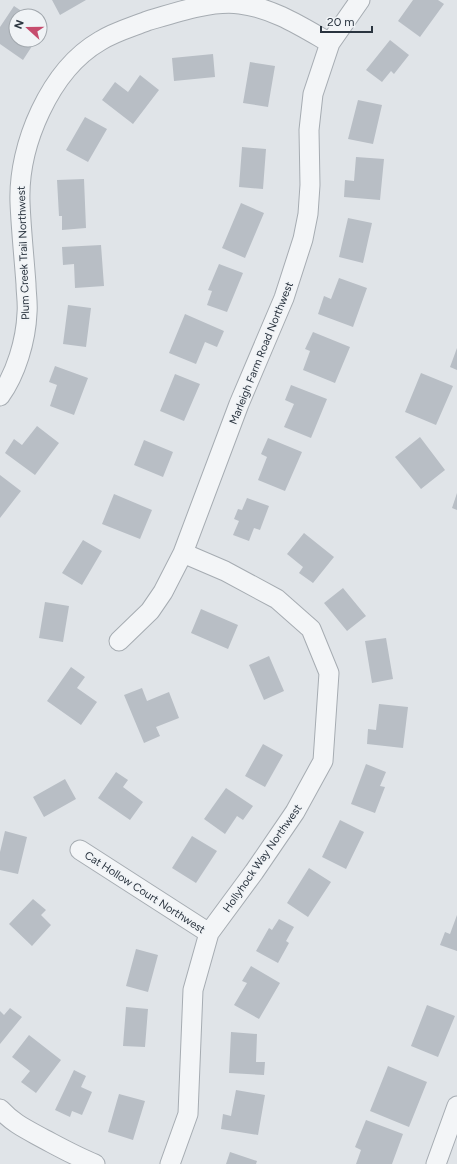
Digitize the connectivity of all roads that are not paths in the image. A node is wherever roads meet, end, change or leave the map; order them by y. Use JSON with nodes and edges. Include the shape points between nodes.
{"nodes":[{"id":1,"x":360,"y":0,"type":"edge"},
{"id":2,"x":330,"y":42,"type":"junction"},
{"id":3,"x":0,"y":396,"type":"edge"},
{"id":4,"x":183,"y":553,"type":"junction"},
{"id":5,"x":119,"y":641,"type":"dead end"},
{"id":6,"x":80,"y":850,"type":"dead end"},
{"id":7,"x":209,"y":933,"type":"junction"},
{"id":8,"x":457,"y":1106,"type":"edge"},
{"id":9,"x":0,"y":1109,"type":"edge"},
{"id":10,"x":94,"y":1164,"type":"edge"},
{"id":11,"x":170,"y":1164,"type":"edge"},
{"id":12,"x":436,"y":1164,"type":"edge"}],
"edges":[{"from":1,"to":2,"type":"street","name":"Marleigh Farm Road Northwest"},
{"from":2,"to":3,"type":"street","name":"Plum Creek Trail Northwest","via":[[286,18],[260,8],[220,4],[177,12],[134,26],[100,41],[77,59],[58,80],[29,138],[20,200],[27,312],[24,337],[13,375]]},
{"from":2,"to":4,"type":"street","name":"Marleigh Farm Road Northwest","via":[[313,94],[309,130],[308,214],[303,239],[284,298],[239,404]]},
{"from":4,"to":5,"type":"street","name":"Marleigh Farm Road Northwest","via":[[150,611]]},
{"from":4,"to":7,"type":"street","name":"Hollyhock Way Northwest","via":[[277,598],[311,629],[329,673],[323,761],[295,812]]},
{"from":6,"to":7,"type":"street","name":"Cat Hollow Court Northwest"},
{"from":7,"to":11,"type":"street","name":"Hollyhock Way Northwest","via":[[193,990],[188,1114]]},
{"from":8,"to":12,"type":"street"},
{"from":9,"to":10,"type":"street","via":[[22,1128]]}]}
